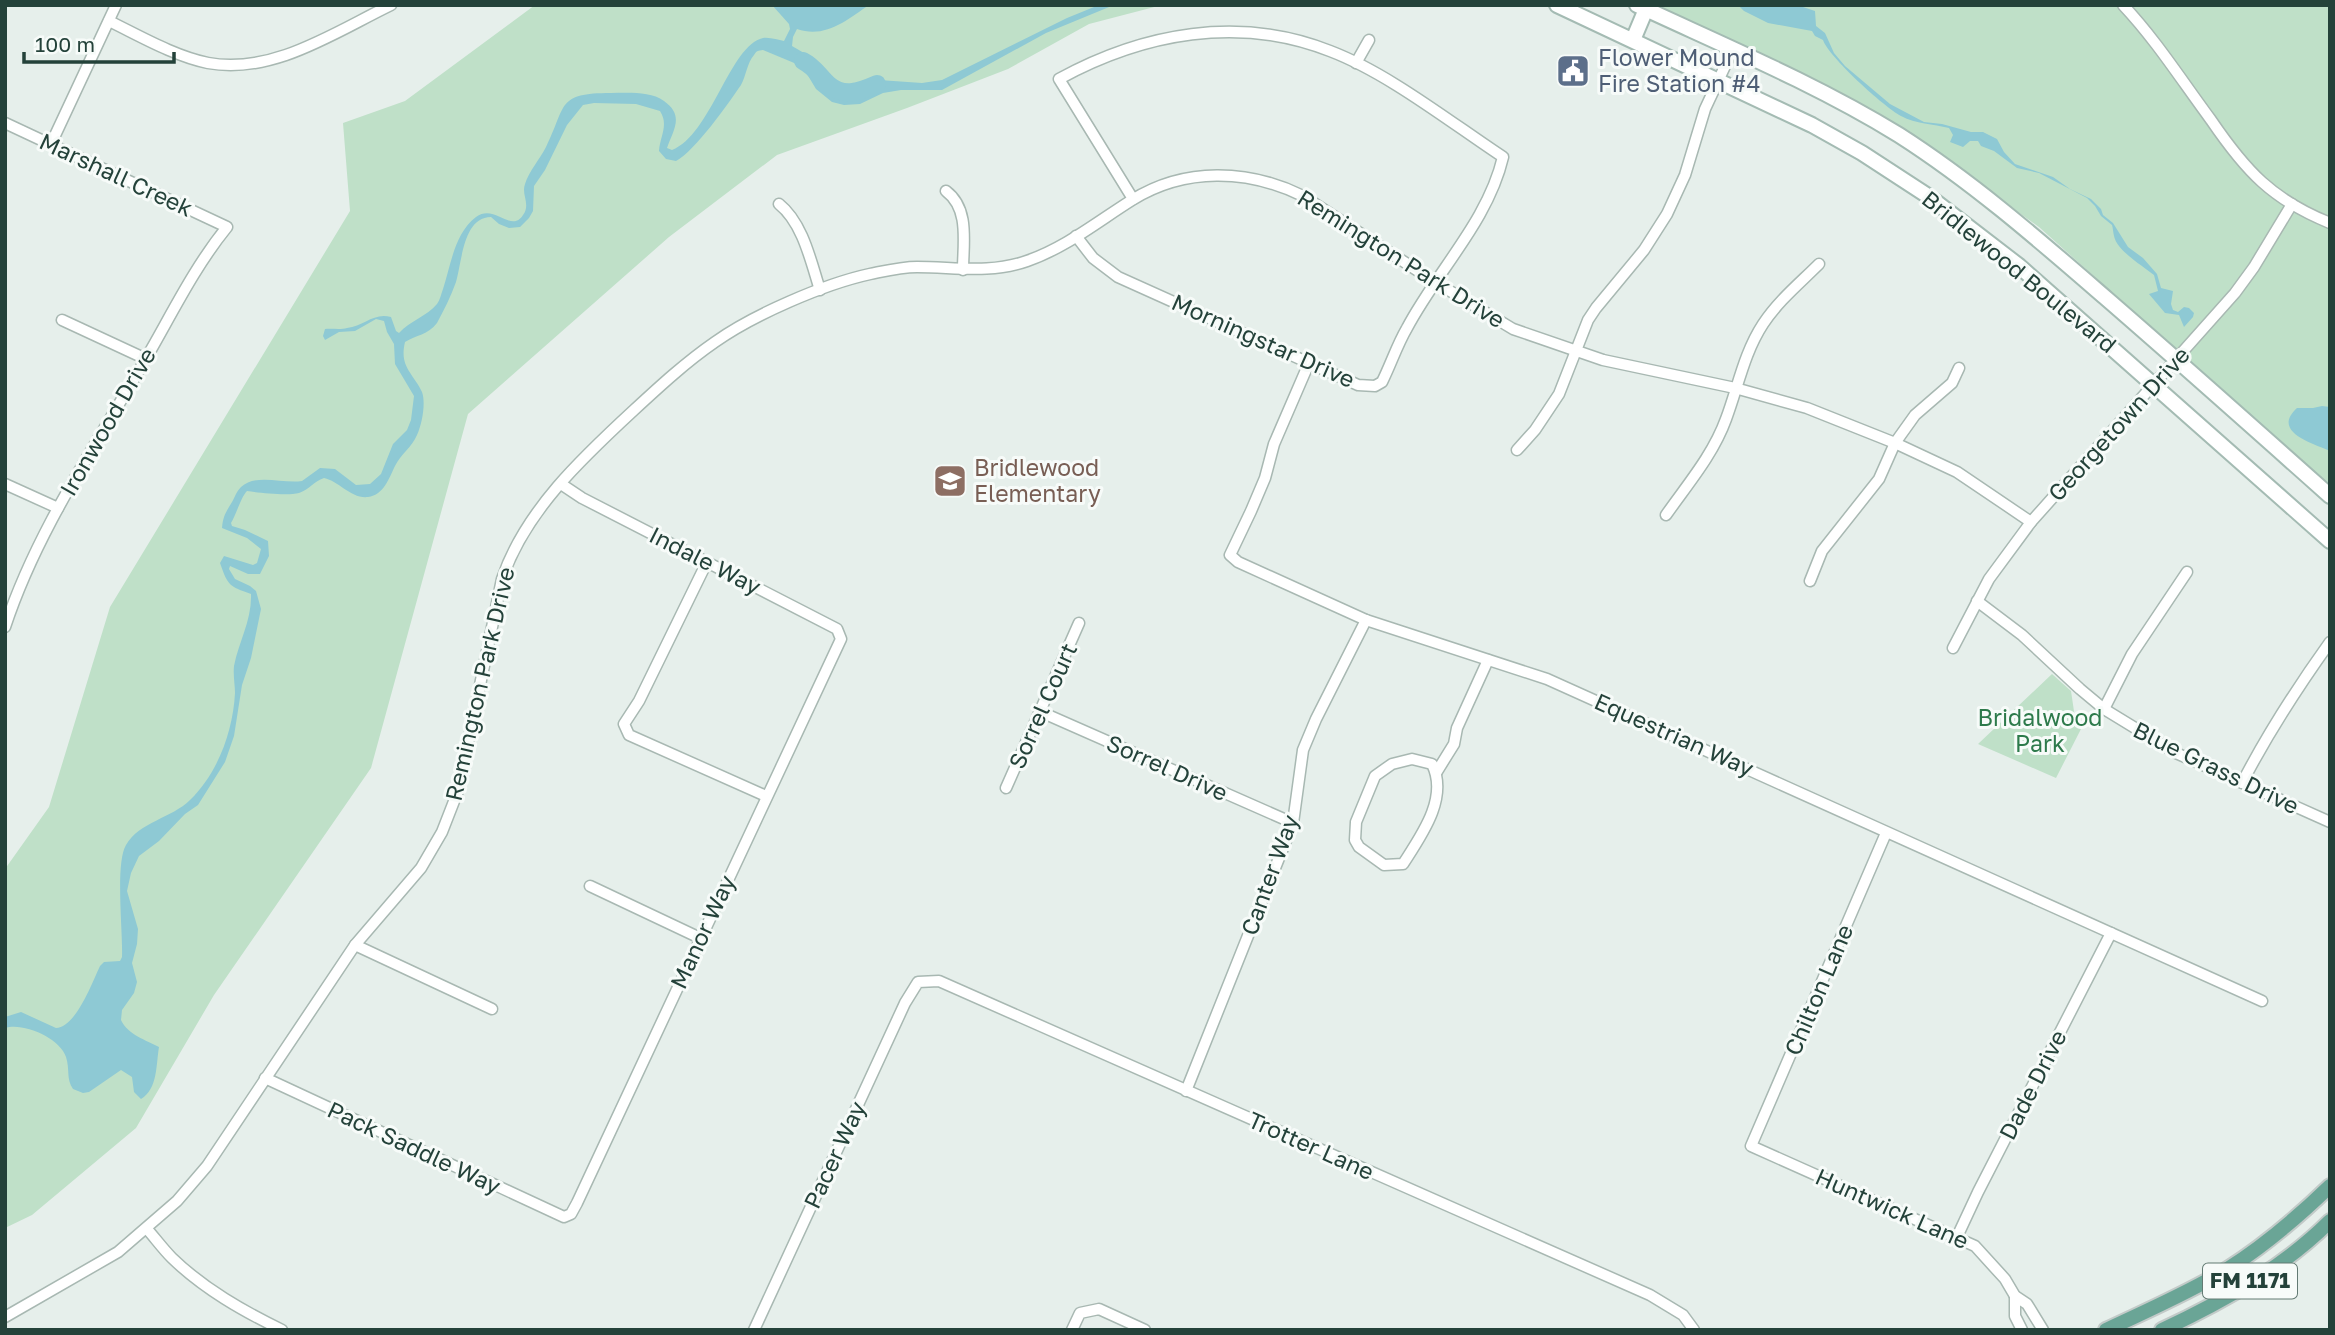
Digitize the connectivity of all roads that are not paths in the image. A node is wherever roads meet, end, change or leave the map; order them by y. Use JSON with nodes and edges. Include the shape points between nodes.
{"nodes":[{"id":1,"x":116,"y":5,"type":"edge"},
{"id":2,"x":391,"y":5,"type":"edge"},
{"id":3,"x":1557,"y":5,"type":"edge"},
{"id":4,"x":2123,"y":5,"type":"edge"},
{"id":5,"x":1642,"y":7,"type":"edge"},
{"id":6,"x":108,"y":21,"type":"junction"},
{"id":7,"x":1369,"y":40,"type":"dead end"},
{"id":8,"x":1633,"y":40,"type":"junction"},
{"id":9,"x":1733,"y":49,"type":"junction"},
{"id":10,"x":1356,"y":63,"type":"junction"},
{"id":11,"x":1718,"y":79,"type":"junction"},
{"id":12,"x":5,"y":123,"type":"edge"},
{"id":13,"x":51,"y":144,"type":"junction"},
{"id":14,"x":946,"y":191,"type":"dead end"},
{"id":15,"x":1133,"y":199,"type":"junction"},
{"id":16,"x":779,"y":204,"type":"dead end"},
{"id":17,"x":2292,"y":204,"type":"junction"},
{"id":18,"x":2330,"y":223,"type":"edge"},
{"id":19,"x":227,"y":227,"type":"joint"},
{"id":20,"x":1076,"y":236,"type":"junction"},
{"id":21,"x":1819,"y":264,"type":"dead end"},
{"id":22,"x":963,"y":270,"type":"junction"},
{"id":23,"x":1435,"y":282,"type":"junction"},
{"id":24,"x":820,"y":290,"type":"junction"},
{"id":25,"x":62,"y":320,"type":"dead end"},
{"id":26,"x":1576,"y":352,"type":"junction"},
{"id":27,"x":146,"y":359,"type":"junction"},
{"id":28,"x":2177,"y":360,"type":"junction"},
{"id":29,"x":1309,"y":363,"type":"junction"},
{"id":30,"x":1959,"y":368,"type":"dead end"},
{"id":31,"x":2154,"y":385,"type":"junction"},
{"id":32,"x":1735,"y":388,"type":"junction"},
{"id":33,"x":1895,"y":443,"type":"junction"},
{"id":34,"x":1517,"y":450,"type":"dead end"},
{"id":35,"x":5,"y":484,"type":"edge"},
{"id":36,"x":561,"y":484,"type":"junction"},
{"id":37,"x":2330,"y":496,"type":"edge"},
{"id":38,"x":58,"y":508,"type":"junction"},
{"id":39,"x":1666,"y":515,"type":"dead end"},
{"id":40,"x":2031,"y":522,"type":"junction"},
{"id":41,"x":2330,"y":541,"type":"edge"},
{"id":42,"x":707,"y":562,"type":"junction"},
{"id":43,"x":2187,"y":572,"type":"dead end"},
{"id":44,"x":1810,"y":581,"type":"dead end"},
{"id":45,"x":1977,"y":601,"type":"junction"},
{"id":46,"x":1366,"y":620,"type":"junction"},
{"id":47,"x":1079,"y":623,"type":"dead end"},
{"id":48,"x":5,"y":626,"type":"edge"},
{"id":49,"x":2330,"y":642,"type":"edge"},
{"id":50,"x":839,"y":643,"type":"joint"},
{"id":51,"x":1954,"y":648,"type":"dead end"},
{"id":52,"x":1488,"y":660,"type":"junction"},
{"id":53,"x":2104,"y":709,"type":"junction"},
{"id":54,"x":1041,"y":712,"type":"junction"},
{"id":55,"x":1436,"y":773,"type":"junction"},
{"id":56,"x":2242,"y":783,"type":"junction"},
{"id":57,"x":1006,"y":788,"type":"dead end"},
{"id":58,"x":766,"y":796,"type":"junction"},
{"id":59,"x":2330,"y":822,"type":"edge"},
{"id":60,"x":1293,"y":823,"type":"junction"},
{"id":61,"x":1886,"y":833,"type":"junction"},
{"id":62,"x":590,"y":886,"type":"dead end"},
{"id":63,"x":2111,"y":933,"type":"junction"},
{"id":64,"x":700,"y":937,"type":"junction"},
{"id":65,"x":355,"y":945,"type":"junction"},
{"id":66,"x":918,"y":982,"type":"joint"},
{"id":67,"x":2262,"y":1001,"type":"dead end"},
{"id":68,"x":492,"y":1009,"type":"dead end"},
{"id":69,"x":265,"y":1078,"type":"junction"},
{"id":70,"x":1186,"y":1091,"type":"junction"},
{"id":71,"x":1751,"y":1146,"type":"joint"},
{"id":72,"x":2330,"y":1185,"type":"edge"},
{"id":73,"x":564,"y":1217,"type":"joint"},
{"id":74,"x":2330,"y":1221,"type":"edge"},
{"id":75,"x":147,"y":1229,"type":"junction"},
{"id":76,"x":1957,"y":1237,"type":"junction"},
{"id":77,"x":2015,"y":1296,"type":"junction"},
{"id":78,"x":5,"y":1317,"type":"edge"},
{"id":79,"x":282,"y":1330,"type":"edge"},
{"id":80,"x":754,"y":1330,"type":"edge"},
{"id":81,"x":1072,"y":1330,"type":"edge"},
{"id":82,"x":1145,"y":1330,"type":"edge"},
{"id":83,"x":1694,"y":1330,"type":"edge"},
{"id":84,"x":2022,"y":1330,"type":"edge"},
{"id":85,"x":2043,"y":1330,"type":"edge"},
{"id":86,"x":2106,"y":1330,"type":"edge"},
{"id":87,"x":2162,"y":1330,"type":"edge"}],
"edges":[{"from":1,"to":6,"type":"street"},
{"from":2,"to":6,"type":"street","via":[[320,41],[271,60],[237,65],[206,62],[170,50]]},
{"from":3,"to":8,"type":"main road","name":"Bridlewood Boulevard"},
{"from":4,"to":17,"type":"street","via":[[2250,170]]},
{"from":5,"to":8,"type":"main road"},
{"from":5,"to":9,"type":"main road","name":"Bridlewood Boulevard"},
{"from":6,"to":13,"type":"street"},
{"from":7,"to":10,"type":"street"},
{"from":8,"to":11,"type":"main road","name":"Bridlewood Boulevard"},
{"from":9,"to":11,"type":"street"},
{"from":9,"to":28,"type":"main road","name":"Bridlewood Boulevard","via":[[1841,102],[1930,157],[2017,221]]},
{"from":10,"to":15,"type":"street","via":[[1283,37],[1199,32],[1140,43],[1059,79]]},
{"from":10,"to":23,"type":"street","name":"Morningstar Drive","via":[[1503,157],[1481,209]]},
{"from":11,"to":26,"type":"street","via":[[1667,214],[1588,320]]},
{"from":11,"to":31,"type":"main road","name":"Bridlewood Boulevard","via":[[1829,134],[1928,195],[2019,266]]},
{"from":12,"to":13,"type":"street","name":"Marshall Creek"},
{"from":13,"to":19,"type":"street","name":"Marshall Creek"},
{"from":14,"to":22,"type":"street","via":[[955,198],[963,219]]},
{"from":15,"to":20,"type":"street","name":"Remington Park Drive"},
{"from":15,"to":23,"type":"street","name":"Remington Park Drive","via":[[1169,182],[1194,177],[1231,175],[1269,182],[1322,206]]},
{"from":16,"to":24,"type":"street","via":[[799,232]]},
{"from":17,"to":18,"type":"street"},
{"from":17,"to":28,"type":"street","name":"Georgetown Drive","via":[[2244,282]]},
{"from":19,"to":27,"type":"street","name":"Ironwood Drive","via":[[205,254]]},
{"from":20,"to":22,"type":"street","name":"Remington Park Drive","via":[[1025,262]]},
{"from":20,"to":29,"type":"street","name":"Morningstar Drive","via":[[1111,273]]},
{"from":21,"to":32,"type":"street","via":[[1764,323]]},
{"from":22,"to":24,"type":"street","name":"Remington Park Drive","via":[[898,269]]},
{"from":23,"to":26,"type":"street","name":"Remington Park Drive","via":[[1513,329]]},
{"from":23,"to":29,"type":"street","name":"Morningstar Drive","via":[[1382,382],[1358,384]]},
{"from":24,"to":36,"type":"street","name":"Remington Park Drive","via":[[715,342],[608,433]]},
{"from":25,"to":27,"type":"street"},
{"from":26,"to":32,"type":"street","name":"Remington Park Drive"},
{"from":26,"to":34,"type":"street","via":[[1550,409]]},
{"from":27,"to":38,"type":"street","name":"Ironwood Drive"},
{"from":28,"to":31,"type":"street","name":"Georgetown Drive"},
{"from":28,"to":37,"type":"main road","name":"Bridlewood Boulevard"},
{"from":29,"to":46,"type":"street","name":"Equestrian Way","via":[[1230,555]]},
{"from":30,"to":33,"type":"street","via":[[1952,383],[1915,415]]},
{"from":31,"to":40,"type":"street","name":"Georgetown Drive"},
{"from":31,"to":41,"type":"main road","name":"Bridlewood Boulevard"},
{"from":32,"to":33,"type":"street","name":"Remington Park Drive","via":[[1807,408]]},
{"from":32,"to":39,"type":"street","via":[[1706,459]]},
{"from":33,"to":40,"type":"street","name":"Remington Park Drive","via":[[1957,472]]},
{"from":33,"to":44,"type":"street","via":[[1879,479],[1822,551]]},
{"from":35,"to":38,"type":"street"},
{"from":36,"to":42,"type":"street","name":"Indale Way"},
{"from":36,"to":65,"type":"street","name":"Remington Park Drive","via":[[537,512],[506,566],[458,791],[442,832],[421,867]]},
{"from":38,"to":48,"type":"street","name":"Ironwood Drive","via":[[31,559]]},
{"from":40,"to":45,"type":"street","name":"Georgetown Drive"},
{"from":42,"to":50,"type":"street","name":"Indale Way","via":[[837,629]]},
{"from":42,"to":58,"type":"street","via":[[624,724],[625,730]]},
{"from":43,"to":53,"type":"street","via":[[2132,654]]},
{"from":45,"to":51,"type":"street","name":"Georgetown Drive"},
{"from":45,"to":53,"type":"street","name":"Blue Grass Drive"},
{"from":46,"to":52,"type":"street","name":"Equestrian Way"},
{"from":46,"to":60,"type":"street","name":"Canter Way","via":[[1303,750]]},
{"from":47,"to":54,"type":"street","name":"Sorrel Court"},
{"from":49,"to":56,"type":"street","via":[[2281,713]]},
{"from":50,"to":58,"type":"street","name":"Manor Way"},
{"from":52,"to":55,"type":"street","via":[[1454,744]]},
{"from":52,"to":61,"type":"street","name":"Equestrian Way","via":[[1547,679]]},
{"from":53,"to":56,"type":"street","name":"Blue Grass Drive","via":[[2176,753]]},
{"from":54,"to":57,"type":"street","name":"Sorrel Court"},
{"from":54,"to":60,"type":"street","name":"Sorrel Drive"},
{"from":55,"to":55,"type":"street","via":[[1432,764],[1412,759],[1392,764],[1375,776],[1356,822],[1359,847],[1384,865],[1403,864],[1437,797]]},
{"from":56,"to":59,"type":"street","name":"Blue Grass Drive"},
{"from":58,"to":64,"type":"street","name":"Manor Way"},
{"from":60,"to":70,"type":"street","name":"Canter Way"},
{"from":61,"to":63,"type":"street","name":"Equestrian Way"},
{"from":61,"to":71,"type":"street","name":"Chilton Lane"},
{"from":62,"to":64,"type":"street"},
{"from":63,"to":67,"type":"street","name":"Equestrian Way"},
{"from":63,"to":76,"type":"street","name":"Dade Drive"},
{"from":64,"to":73,"type":"street","name":"Manor Way","via":[[577,1203]]},
{"from":65,"to":68,"type":"street"},
{"from":65,"to":69,"type":"street","name":"Remington Park Drive"},
{"from":66,"to":70,"type":"street","name":"Trotter Lane","via":[[939,981]]},
{"from":66,"to":80,"type":"street","name":"Pacer Way"},
{"from":69,"to":73,"type":"street","name":"Pack Saddle Way"},
{"from":69,"to":75,"type":"street","name":"Remington Park Drive","via":[[207,1166]]},
{"from":70,"to":83,"type":"street","name":"Trotter Lane","via":[[1650,1295],[1683,1315]]},
{"from":71,"to":76,"type":"street","name":"Huntwick Lane"},
{"from":72,"to":86,"type":"main road","number":"FM 1171","via":[[2267,1242],[2224,1270]]},
{"from":74,"to":87,"type":"main road","number":"FM 1171","via":[[2286,1259]]},
{"from":75,"to":78,"type":"street","name":"Remington Park Drive","via":[[118,1252]]},
{"from":75,"to":79,"type":"street","via":[[171,1258],[209,1289]]},
{"from":76,"to":77,"type":"street","name":"Huntwick Lane","via":[[1990,1260]]},
{"from":77,"to":84,"type":"street","name":"Huntwick Lane","via":[[2015,1316]]},
{"from":77,"to":85,"type":"street","name":"Huntwick Lane","via":[[2027,1304]]},
{"from":81,"to":82,"type":"street","via":[[1080,1313],[1099,1309]]}]}
